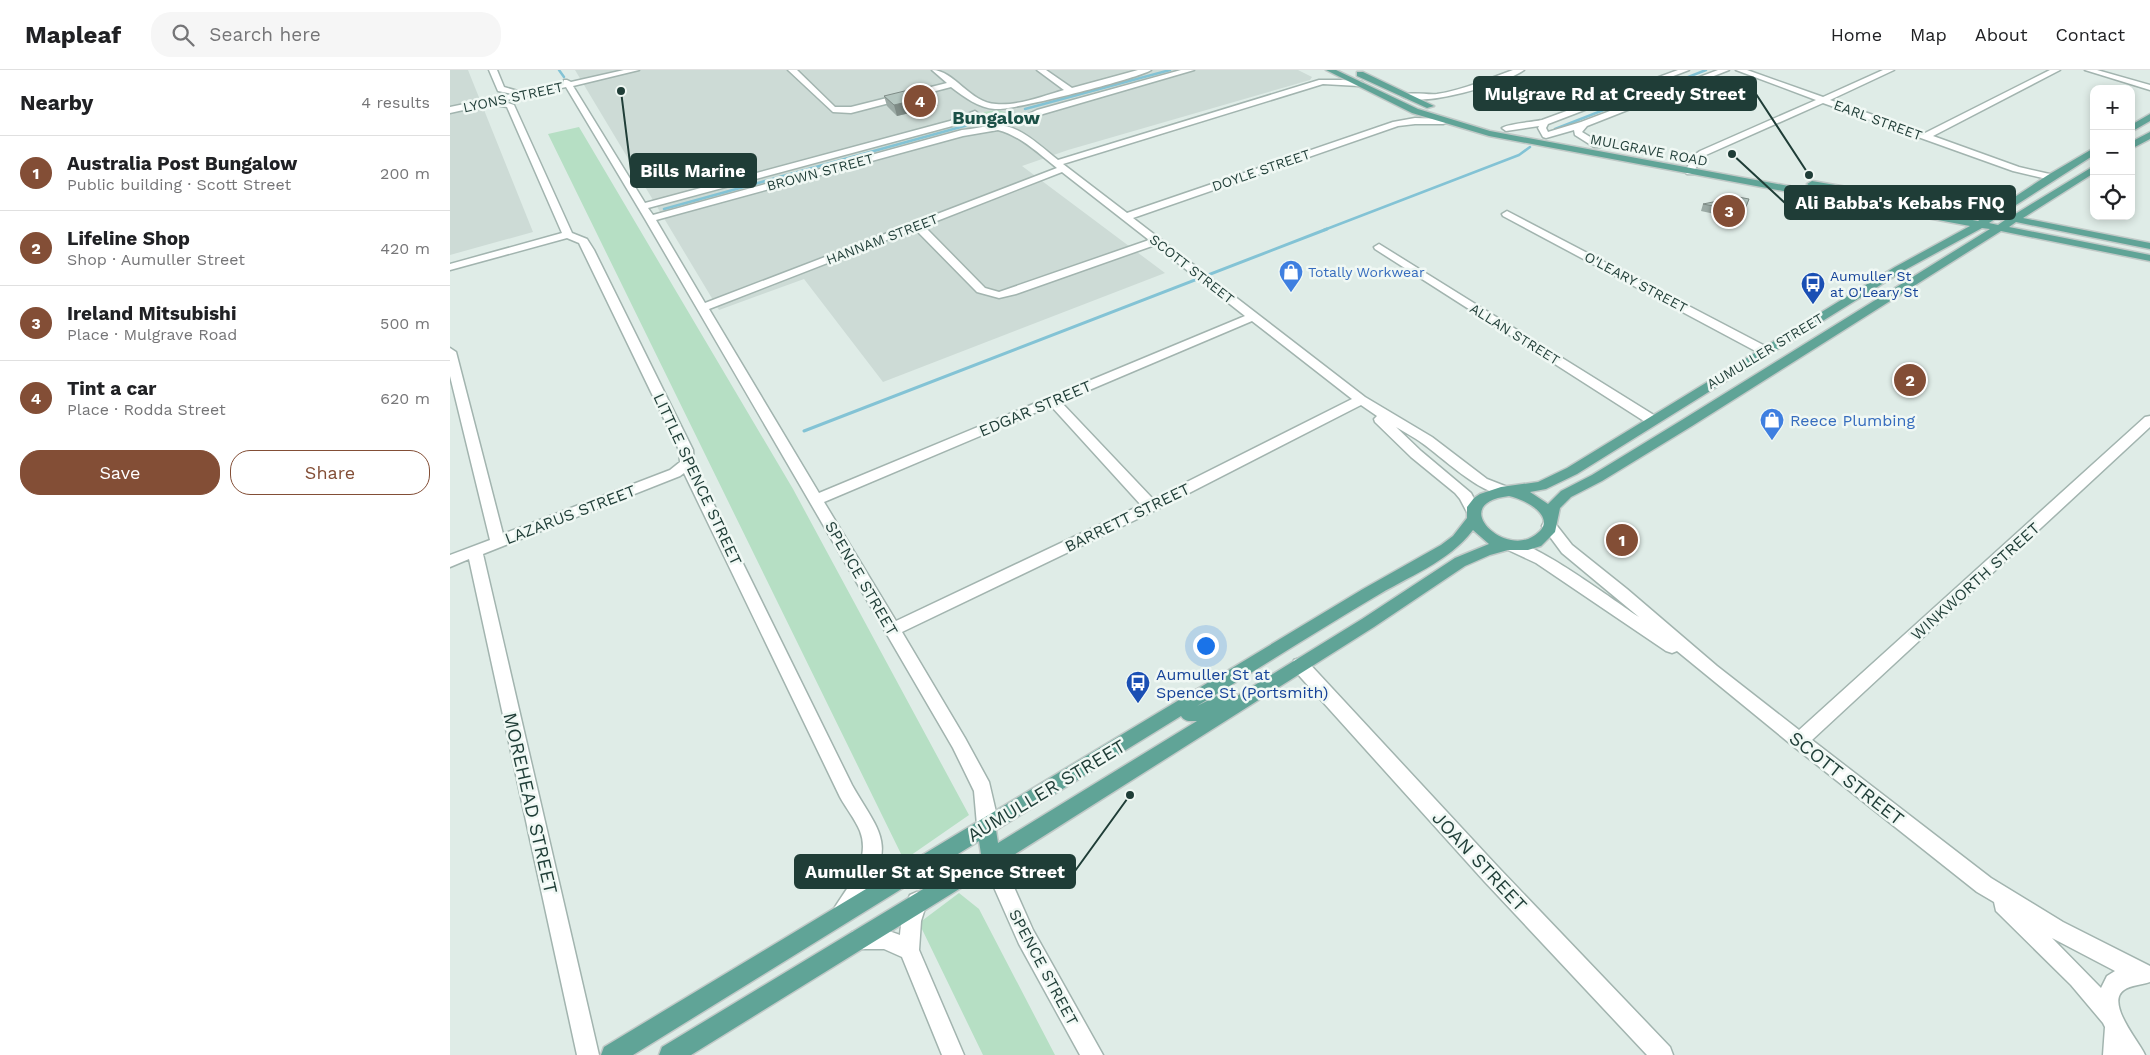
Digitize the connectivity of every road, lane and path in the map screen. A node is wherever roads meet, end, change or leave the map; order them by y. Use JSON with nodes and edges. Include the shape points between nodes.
{"nodes":[{"id":1,"x":493,"y":70,"type":"edge"},
{"id":2,"x":630,"y":70,"type":"edge"},
{"id":3,"x":634,"y":70,"type":"edge"},
{"id":4,"x":792,"y":70,"type":"edge"},
{"id":5,"x":936,"y":70,"type":"edge"},
{"id":6,"x":1041,"y":70,"type":"edge"},
{"id":7,"x":1147,"y":70,"type":"edge"},
{"id":8,"x":1190,"y":70,"type":"edge"},
{"id":9,"x":1328,"y":70,"type":"edge"},
{"id":10,"x":1353,"y":70,"type":"edge"},
{"id":11,"x":1520,"y":70,"type":"edge"},
{"id":12,"x":1684,"y":70,"type":"edge"},
{"id":13,"x":1725,"y":70,"type":"edge"},
{"id":14,"x":1740,"y":70,"type":"edge"},
{"id":15,"x":1890,"y":70,"type":"edge"},
{"id":16,"x":2056,"y":70,"type":"edge"},
{"id":17,"x":2090,"y":70,"type":"edge"},
{"id":18,"x":1322,"y":82,"type":"junction"},
{"id":19,"x":954,"y":84,"type":"junction"},
{"id":20,"x":1359,"y":84,"type":"junction"},
{"id":21,"x":2150,"y":88,"type":"edge"},
{"id":22,"x":501,"y":89,"type":"junction"},
{"id":23,"x":565,"y":90,"type":"junction"},
{"id":24,"x":1071,"y":91,"type":"junction"},
{"id":25,"x":520,"y":94,"type":"junction"},
{"id":26,"x":1406,"y":96,"type":"junction"},
{"id":27,"x":1440,"y":96,"type":"junction"},
{"id":28,"x":974,"y":99,"type":"junction"},
{"id":29,"x":492,"y":100,"type":"junction"},
{"id":30,"x":1822,"y":100,"type":"junction"},
{"id":31,"x":1026,"y":103,"type":"junction"},
{"id":32,"x":510,"y":105,"type":"junction"},
{"id":33,"x":1400,"y":105,"type":"junction"},
{"id":34,"x":996,"y":107,"type":"junction"},
{"id":35,"x":450,"y":109,"type":"edge"},
{"id":36,"x":1440,"y":110,"type":"junction"},
{"id":37,"x":1017,"y":117,"type":"junction"},
{"id":38,"x":2150,"y":117,"type":"edge"},
{"id":39,"x":977,"y":118,"type":"junction"},
{"id":40,"x":1443,"y":121,"type":"junction"},
{"id":41,"x":1545,"y":122,"type":"junction"},
{"id":42,"x":1396,"y":124,"type":"junction"},
{"id":43,"x":1584,"y":124,"type":"junction"},
{"id":44,"x":2135,"y":126,"type":"edge"},
{"id":45,"x":998,"y":128,"type":"junction"},
{"id":46,"x":1506,"y":128,"type":"junction"},
{"id":47,"x":962,"y":133,"type":"junction"},
{"id":48,"x":1546,"y":135,"type":"junction"},
{"id":49,"x":2150,"y":135,"type":"edge"},
{"id":50,"x":1924,"y":137,"type":"junction"},
{"id":51,"x":1024,"y":138,"type":"junction"},
{"id":52,"x":2135,"y":144,"type":"edge"},
{"id":53,"x":1597,"y":145,"type":"junction"},
{"id":54,"x":2090,"y":153,"type":"edge"},
{"id":55,"x":1694,"y":162,"type":"junction"},
{"id":56,"x":2073,"y":164,"type":"junction"},
{"id":57,"x":2090,"y":165,"type":"edge"},
{"id":58,"x":1060,"y":166,"type":"junction"},
{"id":59,"x":2016,"y":169,"type":"junction"},
{"id":60,"x":1690,"y":172,"type":"junction"},
{"id":61,"x":2090,"y":172,"type":"edge"},
{"id":62,"x":2051,"y":176,"type":"junction"},
{"id":63,"x":2039,"y":185,"type":"junction"},
{"id":64,"x":2046,"y":199,"type":"junction"},
{"id":65,"x":642,"y":207,"type":"junction"},
{"id":66,"x":1507,"y":214,"type":"dead end"},
{"id":67,"x":1930,"y":216,"type":"junction"},
{"id":68,"x":1994,"y":216,"type":"junction"},
{"id":69,"x":1125,"y":217,"type":"junction"},
{"id":70,"x":650,"y":219,"type":"junction"},
{"id":71,"x":2014,"y":220,"type":"junction"},
{"id":72,"x":917,"y":225,"type":"junction"},
{"id":73,"x":1980,"y":225,"type":"junction"},
{"id":74,"x":2054,"y":226,"type":"junction"},
{"id":75,"x":2000,"y":228,"type":"junction"},
{"id":76,"x":568,"y":235,"type":"junction"},
{"id":77,"x":1156,"y":241,"type":"junction"},
{"id":78,"x":2150,"y":246,"type":"edge"},
{"id":79,"x":1379,"y":247,"type":"dead end"},
{"id":80,"x":1922,"y":256,"type":"junction"},
{"id":81,"x":2150,"y":258,"type":"edge"},
{"id":82,"x":450,"y":267,"type":"edge"},
{"id":83,"x":1906,"y":286,"type":"junction"},
{"id":84,"x":1846,"y":301,"type":"junction"},
{"id":85,"x":702,"y":308,"type":"junction"},
{"id":86,"x":1254,"y":316,"type":"junction"},
{"id":87,"x":1765,"y":351,"type":"junction"},
{"id":88,"x":450,"y":352,"type":"edge"},
{"id":89,"x":1052,"y":400,"type":"junction"},
{"id":90,"x":1361,"y":400,"type":"junction"},
{"id":91,"x":1652,"y":420,"type":"junction"},
{"id":92,"x":2150,"y":420,"type":"edge"},
{"id":93,"x":687,"y":464,"type":"junction"},
{"id":94,"x":1507,"y":491,"type":"junction"},
{"id":95,"x":815,"y":500,"type":"junction"},
{"id":96,"x":1151,"y":506,"type":"junction"},
{"id":97,"x":1474,"y":515,"type":"junction"},
{"id":98,"x":1550,"y":522,"type":"junction"},
{"id":99,"x":498,"y":542,"type":"junction"},
{"id":100,"x":1509,"y":545,"type":"junction"},
{"id":101,"x":475,"y":551,"type":"junction"},
{"id":102,"x":450,"y":561,"type":"edge"},
{"id":103,"x":892,"y":630,"type":"junction"},
{"id":104,"x":1300,"y":665,"type":"junction"},
{"id":105,"x":1711,"y":671,"type":"junction"},
{"id":106,"x":1273,"y":682,"type":"junction"},
{"id":107,"x":1184,"y":706,"type":"junction"},
{"id":108,"x":1799,"y":741,"type":"junction"},
{"id":109,"x":986,"y":825,"type":"junction"},
{"id":110,"x":991,"y":858,"type":"junction"},
{"id":111,"x":1984,"y":885,"type":"junction"},
{"id":112,"x":917,"y":902,"type":"junction"},
{"id":113,"x":842,"y":914,"type":"junction"},
{"id":114,"x":859,"y":939,"type":"junction"},
{"id":115,"x":909,"y":950,"type":"junction"},
{"id":116,"x":2146,"y":975,"type":"edge"},
{"id":117,"x":2112,"y":1022,"type":"junction"},
{"id":118,"x":588,"y":1055,"type":"edge"},
{"id":119,"x":612,"y":1055,"type":"edge"},
{"id":120,"x":670,"y":1055,"type":"edge"},
{"id":121,"x":952,"y":1055,"type":"edge"},
{"id":122,"x":1092,"y":1055,"type":"edge"},
{"id":123,"x":1662,"y":1055,"type":"edge"},
{"id":124,"x":2114,"y":1055,"type":"edge"},
{"id":125,"x":2134,"y":1055,"type":"edge"}],
"edges":[{"from":1,"to":22,"type":"street"},
{"from":2,"to":23,"type":"street","name":"LYONS STREET"},
{"from":3,"to":23,"type":"street"},
{"from":4,"to":19,"type":"street","via":[[832,109],[843,110]]},
{"from":5,"to":19,"type":"street"},
{"from":6,"to":24,"type":"street"},
{"from":7,"to":24,"type":"street"},
{"from":8,"to":37,"type":"street"},
{"from":9,"to":18,"type":"street"},
{"from":9,"to":20,"type":"main road","name":"MULGRAVE ROAD"},
{"from":10,"to":26,"type":"main road","name":"MULGRAVE ROAD"},
{"from":11,"to":27,"type":"street"},
{"from":12,"to":41,"type":"street"},
{"from":13,"to":43,"type":"street"},
{"from":14,"to":30,"type":"street","name":"EARL STREET"},
{"from":15,"to":30,"type":"street"},
{"from":16,"to":50,"type":"street"},
{"from":17,"to":21,"type":"street"},
{"from":18,"to":20,"type":"street","name":"HANNAM STREET"},
{"from":18,"to":58,"type":"street","name":"HANNAM STREET"},
{"from":19,"to":28,"type":"street"},
{"from":20,"to":33,"type":"main road","name":"MULGRAVE ROAD"},
{"from":22,"to":25,"type":"street"},
{"from":22,"to":29,"type":"street"},
{"from":23,"to":25,"type":"street","name":"LYONS STREET"},
{"from":23,"to":25,"type":"street","name":"LYONS STREET"},
{"from":23,"to":65,"type":"street","name":"SPENCE STREET","via":[[589,118]]},
{"from":24,"to":31,"type":"street"},
{"from":25,"to":29,"type":"street","name":"LYONS STREET"},
{"from":25,"to":32,"type":"street"},
{"from":26,"to":27,"type":"street"},
{"from":26,"to":36,"type":"main road","name":"MULGRAVE ROAD"},
{"from":27,"to":36,"type":"street","via":[[1436,103]]},
{"from":28,"to":34,"type":"street"},
{"from":28,"to":39,"type":"street"},
{"from":29,"to":32,"type":"street"},
{"from":29,"to":35,"type":"street","name":"LYONS STREET"},
{"from":30,"to":50,"type":"street","name":"EARL STREET"},
{"from":30,"to":55,"type":"street","via":[[1703,153]]},
{"from":31,"to":34,"type":"street"},
{"from":31,"to":37,"type":"street","via":[[1017,107]]},
{"from":32,"to":76,"type":"street"},
{"from":33,"to":40,"type":"main road","name":"MULGRAVE ROAD"},
{"from":33,"to":42,"type":"street","via":[[1402,115]]},
{"from":34,"to":37,"type":"street"},
{"from":34,"to":39,"type":"street","via":[[984,108]]},
{"from":36,"to":46,"type":"main road","name":"MULGRAVE ROAD"},
{"from":37,"to":45,"type":"street","name":"BROWN STREET","via":[[1010,126]]},
{"from":37,"to":51,"type":"street"},
{"from":38,"to":44,"type":"main road"},
{"from":39,"to":45,"type":"street","name":"SCOTT STREET"},
{"from":39,"to":47,"type":"street","name":"BROWN STREET","via":[[976,127]]},
{"from":39,"to":65,"type":"street","name":"BROWN STREET"},
{"from":40,"to":42,"type":"street","name":"DOYLE STREET"},
{"from":40,"to":60,"type":"main road","name":"MULGRAVE ROAD","via":[[1514,139]]},
{"from":41,"to":46,"type":"street"},
{"from":41,"to":48,"type":"street","via":[[1542,128]]},
{"from":42,"to":69,"type":"street","name":"DOYLE STREET"},
{"from":43,"to":48,"type":"street"},
{"from":43,"to":53,"type":"street","via":[[1578,133]]},
{"from":45,"to":47,"type":"street","name":"BROWN STREET"},
{"from":45,"to":51,"type":"street","name":"SCOTT STREET"},
{"from":46,"to":48,"type":"main road","name":"MULGRAVE ROAD"},
{"from":47,"to":70,"type":"street","name":"BROWN STREET"},
{"from":48,"to":53,"type":"main road","name":"MULGRAVE ROAD"},
{"from":49,"to":52,"type":"main road"},
{"from":50,"to":59,"type":"street","name":"EARL STREET"},
{"from":51,"to":58,"type":"street","name":"SCOTT STREET"},
{"from":53,"to":55,"type":"main road","name":"MULGRAVE ROAD"},
{"from":54,"to":56,"type":"main road","name":"AUMULLER STREET"},
{"from":55,"to":60,"type":"street"},
{"from":55,"to":68,"type":"main road","name":"MULGRAVE ROAD"},
{"from":56,"to":57,"type":"main road"},
{"from":56,"to":62,"type":"main road","name":"AUMULLER STREET"},
{"from":58,"to":69,"type":"street","name":"SCOTT STREET"},
{"from":58,"to":72,"type":"street","name":"HANNAM STREET"},
{"from":59,"to":62,"type":"street","name":"EARL STREET"},
{"from":59,"to":63,"type":"street","name":"EARL STREET"},
{"from":60,"to":67,"type":"main road","name":"MULGRAVE ROAD"},
{"from":61,"to":64,"type":"main road","name":"AUMULLER STREET"},
{"from":62,"to":63,"type":"main road","name":"AUMULLER STREET"},
{"from":63,"to":68,"type":"main road","name":"AUMULLER STREET"},
{"from":64,"to":71,"type":"main road","name":"AUMULLER STREET"},
{"from":64,"to":74,"type":"main road","via":[[2042,211]]},
{"from":65,"to":70,"type":"street","name":"SPENCE STREET"},
{"from":66,"to":87,"type":"street","name":"O'LEARY STREET"},
{"from":67,"to":73,"type":"main road","name":"MULGRAVE ROAD"},
{"from":67,"to":80,"type":"main road","via":[[1939,223],[1941,231]]},
{"from":68,"to":71,"type":"main road","name":"MULGRAVE ROAD"},
{"from":68,"to":73,"type":"main road","name":"AUMULLER STREET"},
{"from":69,"to":77,"type":"street","name":"SCOTT STREET"},
{"from":70,"to":85,"type":"street","name":"SPENCE STREET"},
{"from":71,"to":74,"type":"main road","name":"MULGRAVE ROAD"},
{"from":71,"to":75,"type":"main road","name":"AUMULLER STREET"},
{"from":72,"to":77,"type":"street","via":[[981,290],[999,295]]},
{"from":72,"to":85,"type":"street","name":"HANNAM STREET"},
{"from":73,"to":75,"type":"main road","name":"MULGRAVE ROAD"},
{"from":73,"to":80,"type":"main road","name":"AUMULLER STREET"},
{"from":74,"to":78,"type":"main road","name":"MULGRAVE ROAD"},
{"from":75,"to":81,"type":"main road","name":"MULGRAVE ROAD"},
{"from":75,"to":83,"type":"main road","name":"AUMULLER STREET"},
{"from":76,"to":82,"type":"street"},
{"from":76,"to":93,"type":"street","name":"LITTLE SPENCE STREET","via":[[583,241],[589,250],[686,450]]},
{"from":77,"to":86,"type":"street","name":"SCOTT STREET"},
{"from":79,"to":91,"type":"street","name":"ALLAN STREET"},
{"from":80,"to":84,"type":"main road","name":"AUMULLER STREET"},
{"from":83,"to":84,"type":"main road","via":[[1890,282]]},
{"from":83,"to":98,"type":"main road","name":"AUMULLER STREET","via":[[1704,413],[1566,494],[1554,506]]},
{"from":84,"to":87,"type":"main road","name":"AUMULLER STREET"},
{"from":85,"to":95,"type":"street","name":"SPENCE STREET"},
{"from":86,"to":89,"type":"street","name":"EDGAR STREET"},
{"from":86,"to":90,"type":"street","name":"SCOTT STREET"},
{"from":87,"to":91,"type":"main road","name":"AUMULLER STREET"},
{"from":88,"to":99,"type":"street"},
{"from":89,"to":95,"type":"street","name":"EDGAR STREET"},
{"from":89,"to":96,"type":"street"},
{"from":90,"to":94,"type":"street","name":"SCOTT STREET","via":[[1427,440],[1482,482]]},
{"from":90,"to":96,"type":"street","name":"BARRETT STREET"},
{"from":90,"to":97,"type":"street","name":"SCOTT STREET","via":[[1416,454],[1466,496]]},
{"from":91,"to":94,"type":"main road","name":"AUMULLER STREET","via":[[1555,480],[1532,488]]},
{"from":92,"to":108,"type":"street","name":"WINKWORTH STREET"},
{"from":93,"to":99,"type":"street","name":"LAZARUS STREET","via":[[675,474]]},
{"from":93,"to":113,"type":"street","name":"LITTLE SPENCE STREET","via":[[846,791],[871,834],[870,862]]},
{"from":94,"to":97,"type":"main road","via":[[1487,495],[1479,501]]},
{"from":94,"to":98,"type":"main road","via":[[1541,504],[1548,512]]},
{"from":95,"to":103,"type":"street","name":"SPENCE STREET"},
{"from":96,"to":103,"type":"street","name":"BARRETT STREET"},
{"from":97,"to":100,"type":"main road","via":[[1476,526],[1484,534]]},
{"from":97,"to":107,"type":"main road","name":"AUMULLER STREET","via":[[1462,535],[1446,548]]},
{"from":98,"to":100,"type":"main road","via":[[1543,538],[1534,543]]},
{"from":98,"to":105,"type":"street","name":"SCOTT STREET","via":[[1567,549]]},
{"from":99,"to":101,"type":"street","name":"LAZARUS STREET"},
{"from":100,"to":104,"type":"main road","name":"AUMULLER STREET","via":[[1472,556]]},
{"from":100,"to":105,"type":"street","name":"SCOTT STREET","via":[[1549,562],[1627,618]]},
{"from":101,"to":102,"type":"street","name":"LAZARUS STREET"},
{"from":101,"to":118,"type":"street","name":"MOREHEAD STREET"},
{"from":103,"to":109,"type":"street","name":"SPENCE STREET","via":[[981,785],[986,797]]},
{"from":104,"to":106,"type":"main road","name":"AUMULLER STREET"},
{"from":104,"to":123,"type":"street","name":"JOAN STREET","via":[[1484,867]]},
{"from":105,"to":108,"type":"street","name":"SCOTT STREET"},
{"from":106,"to":107,"type":"main road","via":[[1246,687],[1196,715],[1189,714]]},
{"from":106,"to":110,"type":"main road","name":"AUMULLER STREET"},
{"from":107,"to":109,"type":"main road","name":"AUMULLER STREET"},
{"from":108,"to":111,"type":"street","name":"SCOTT STREET"},
{"from":109,"to":110,"type":"main road","name":"SPENCE STREET"},
{"from":109,"to":113,"type":"main road","name":"AUMULLER STREET"},
{"from":110,"to":112,"type":"main road","name":"AUMULLER STREET"},
{"from":110,"to":122,"type":"street","name":"SPENCE STREET","via":[[1026,937]]},
{"from":111,"to":116,"type":"street","name":"SCOTT STREET","via":[[2056,929]]},
{"from":111,"to":117,"type":"street","name":"SCOTT STREET","via":[[2078,978]]},
{"from":112,"to":114,"type":"main road","name":"AUMULLER STREET"},
{"from":112,"to":115,"type":"street","via":[[911,921]]},
{"from":113,"to":119,"type":"main road","name":"AUMULLER STREET"},
{"from":114,"to":115,"type":"street","via":[[884,939]]},
{"from":114,"to":120,"type":"main road","name":"AUMULLER STREET"},
{"from":115,"to":121,"type":"street"},
{"from":116,"to":117,"type":"street","via":[[2126,976],[2114,983],[2108,997]]},
{"from":117,"to":124,"type":"street"},
{"from":117,"to":125,"type":"street","name":"SCOTT STREET"}]}
